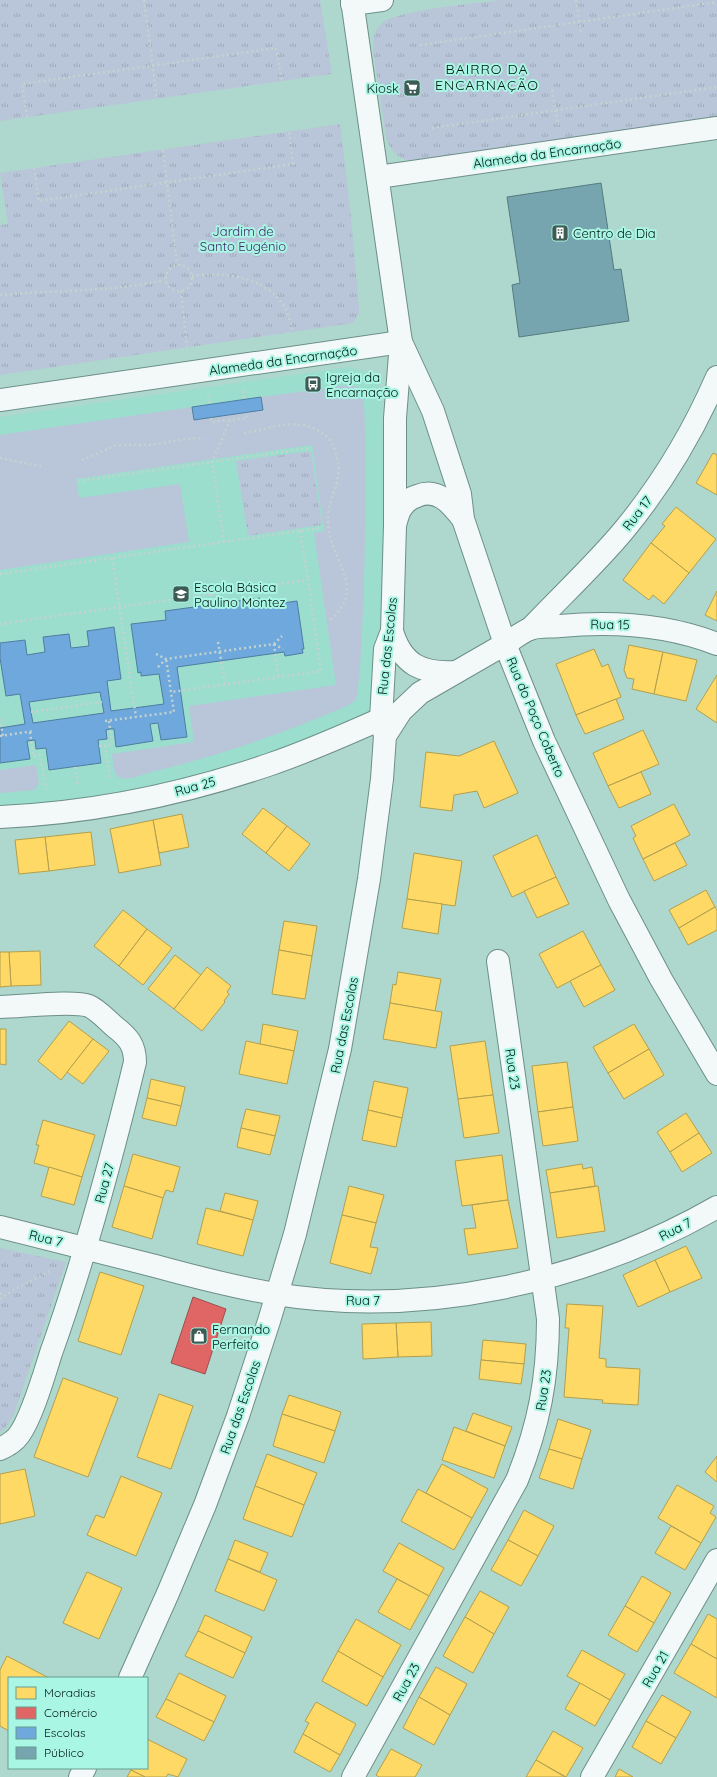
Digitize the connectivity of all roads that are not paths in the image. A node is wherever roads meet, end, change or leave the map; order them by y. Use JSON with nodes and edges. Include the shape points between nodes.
{"nodes":[{"id":1,"x":382,"y":0,"type":"edge"},
{"id":2,"x":352,"y":2,"type":"edge"},
{"id":3,"x":717,"y":128,"type":"edge"},
{"id":4,"x":378,"y":177,"type":"junction"},
{"id":5,"x":401,"y":342,"type":"junction"},
{"id":6,"x":717,"y":377,"type":"edge"},
{"id":7,"x":0,"y":400,"type":"edge"},
{"id":8,"x":463,"y":519,"type":"junction"},
{"id":9,"x":395,"y":525,"type":"junction"},
{"id":10,"x":530,"y":629,"type":"junction"},
{"id":11,"x":392,"y":631,"type":"junction"},
{"id":12,"x":505,"y":644,"type":"junction"},
{"id":13,"x":717,"y":644,"type":"edge"},
{"id":14,"x":456,"y":672,"type":"junction"},
{"id":15,"x":383,"y":727,"type":"junction"},
{"id":16,"x":0,"y":817,"type":"edge"},
{"id":17,"x":498,"y":961,"type":"dead end"},
{"id":18,"x":0,"y":1007,"type":"edge"},
{"id":19,"x":717,"y":1074,"type":"edge"},
{"id":20,"x":717,"y":1207,"type":"edge"},
{"id":21,"x":0,"y":1227,"type":"edge"},
{"id":22,"x":86,"y":1248,"type":"junction"},
{"id":23,"x":543,"y":1278,"type":"junction"},
{"id":24,"x":277,"y":1294,"type":"junction"},
{"id":25,"x":0,"y":1448,"type":"edge"},
{"id":26,"x":717,"y":1560,"type":"edge"},
{"id":27,"x":130,"y":1677,"type":"edge"},
{"id":28,"x":353,"y":1777,"type":"edge"},
{"id":29,"x":592,"y":1777,"type":"edge"}],
"edges":[{"from":1,"to":2,"type":"street"},
{"from":2,"to":4,"type":"street"},
{"from":3,"to":4,"type":"street","name":"Alameda da Encarnação"},
{"from":4,"to":5,"type":"street"},
{"from":5,"to":7,"type":"street","name":"Alameda da Encarnação"},
{"from":5,"to":8,"type":"street","name":"Rua do Poço Coberto","via":[[433,411],[460,494]]},
{"from":5,"to":9,"type":"street","name":"Rua das Escolas","via":[[395,418]]},
{"from":6,"to":10,"type":"street","name":"Rua 17","via":[[687,439],[652,494],[595,563]]},
{"from":8,"to":9,"type":"street","via":[[442,497],[432,493],[411,498],[402,507]]},
{"from":8,"to":12,"type":"street","name":"Rua do Poço Coberto"},
{"from":9,"to":11,"type":"street","name":"Rua das Escolas"},
{"from":10,"to":12,"type":"street","name":"Rua 15"},
{"from":10,"to":13,"type":"street","name":"Rua 15","via":[[591,623],[627,623],[664,628]]},
{"from":11,"to":14,"type":"street","via":[[401,653],[411,663],[423,670],[438,673]]},
{"from":11,"to":15,"type":"street","name":"Rua das Escolas","via":[[385,649]]},
{"from":12,"to":14,"type":"street","name":"Rua 15"},
{"from":12,"to":19,"type":"street","name":"Rua do Poço Coberto","via":[[544,742],[619,900],[661,979]]},
{"from":14,"to":15,"type":"street","name":"Rua 15","via":[[411,700]]},
{"from":15,"to":16,"type":"street","name":"Rua 25","via":[[216,781],[133,801],[75,810]]},
{"from":15,"to":24,"type":"street","name":"Rua das Escolas","via":[[369,879],[340,1049],[313,1165]]},
{"from":17,"to":23,"type":"street","name":"Rua 23"},
{"from":18,"to":22,"type":"street","name":"Rua 27","via":[[85,1005],[96,1010],[124,1034],[133,1047],[135,1062]]},
{"from":20,"to":23,"type":"street","name":"Rua 7","via":[[613,1257]]},
{"from":21,"to":22,"type":"street","name":"Rua 7"},
{"from":22,"to":24,"type":"street","name":"Rua 7","via":[[233,1286]]},
{"from":22,"to":25,"type":"street","name":"Rua 27","via":[[24,1428],[12,1443]]},
{"from":23,"to":24,"type":"street","name":"Rua 7","via":[[473,1293],[378,1301],[330,1300]]},
{"from":23,"to":28,"type":"street","name":"Rua 23","via":[[548,1319],[548,1352],[541,1404],[529,1449],[502,1509]]},
{"from":24,"to":27,"type":"street","name":"Rua das Escolas","via":[[238,1416],[205,1505]]},
{"from":26,"to":29,"type":"street","name":"Rua 21"}]}
